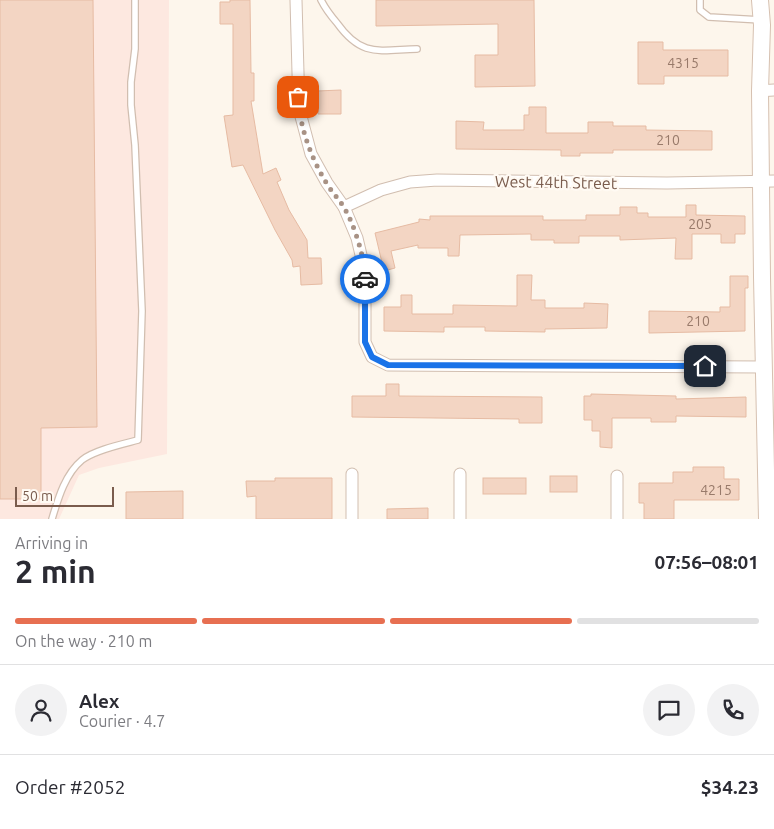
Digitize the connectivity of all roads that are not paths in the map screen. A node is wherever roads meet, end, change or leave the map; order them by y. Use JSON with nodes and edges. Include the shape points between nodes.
{"nodes":[{"id":1,"x":135,"y":0,"type":"edge"},
{"id":2,"x":296,"y":0,"type":"edge"},
{"id":3,"x":321,"y":0,"type":"edge"},
{"id":4,"x":700,"y":0,"type":"edge"},
{"id":5,"x":760,"y":0,"type":"edge"},
{"id":6,"x":762,"y":20,"type":"junction"},
{"id":7,"x":417,"y":49,"type":"dead end"},
{"id":8,"x":767,"y":91,"type":"edge"},
{"id":9,"x":768,"y":181,"type":"edge"},
{"id":10,"x":344,"y":207,"type":"junction"},
{"id":11,"x":764,"y":366,"type":"junction"},
{"id":12,"x":770,"y":409,"type":"edge"},
{"id":13,"x":352,"y":474,"type":"dead end"},
{"id":14,"x":460,"y":474,"type":"dead end"},
{"id":15,"x":617,"y":476,"type":"dead end"},
{"id":16,"x":52,"y":519,"type":"edge"},
{"id":17,"x":352,"y":519,"type":"edge"},
{"id":18,"x":460,"y":519,"type":"edge"},
{"id":19,"x":617,"y":519,"type":"edge"},
{"id":20,"x":767,"y":519,"type":"edge"}],
"edges":[{"from":1,"to":16,"type":"lane","via":[[131,105],[142,311],[138,440],[83,459],[71,472]]},
{"from":2,"to":10,"type":"street","via":[[299,109],[304,132],[327,184]]},
{"from":3,"to":7,"type":"lane","via":[[347,37],[359,47],[372,50]]},
{"from":4,"to":6,"type":"lane","via":[[700,10],[709,17]]},
{"from":5,"to":6,"type":"main road"},
{"from":6,"to":8,"type":"main road"},
{"from":8,"to":9,"type":"main road"},
{"from":9,"to":10,"type":"street","name":"West 44th Street","via":[[438,180],[410,182],[382,190]]},
{"from":9,"to":11,"type":"main road"},
{"from":10,"to":11,"type":"street","via":[[357,238],[365,272],[365,342],[372,357],[388,365]]},
{"from":11,"to":12,"type":"main road"},
{"from":12,"to":20,"type":"main road"},
{"from":13,"to":17,"type":"street"},
{"from":14,"to":18,"type":"street"},
{"from":15,"to":19,"type":"street"}]}
